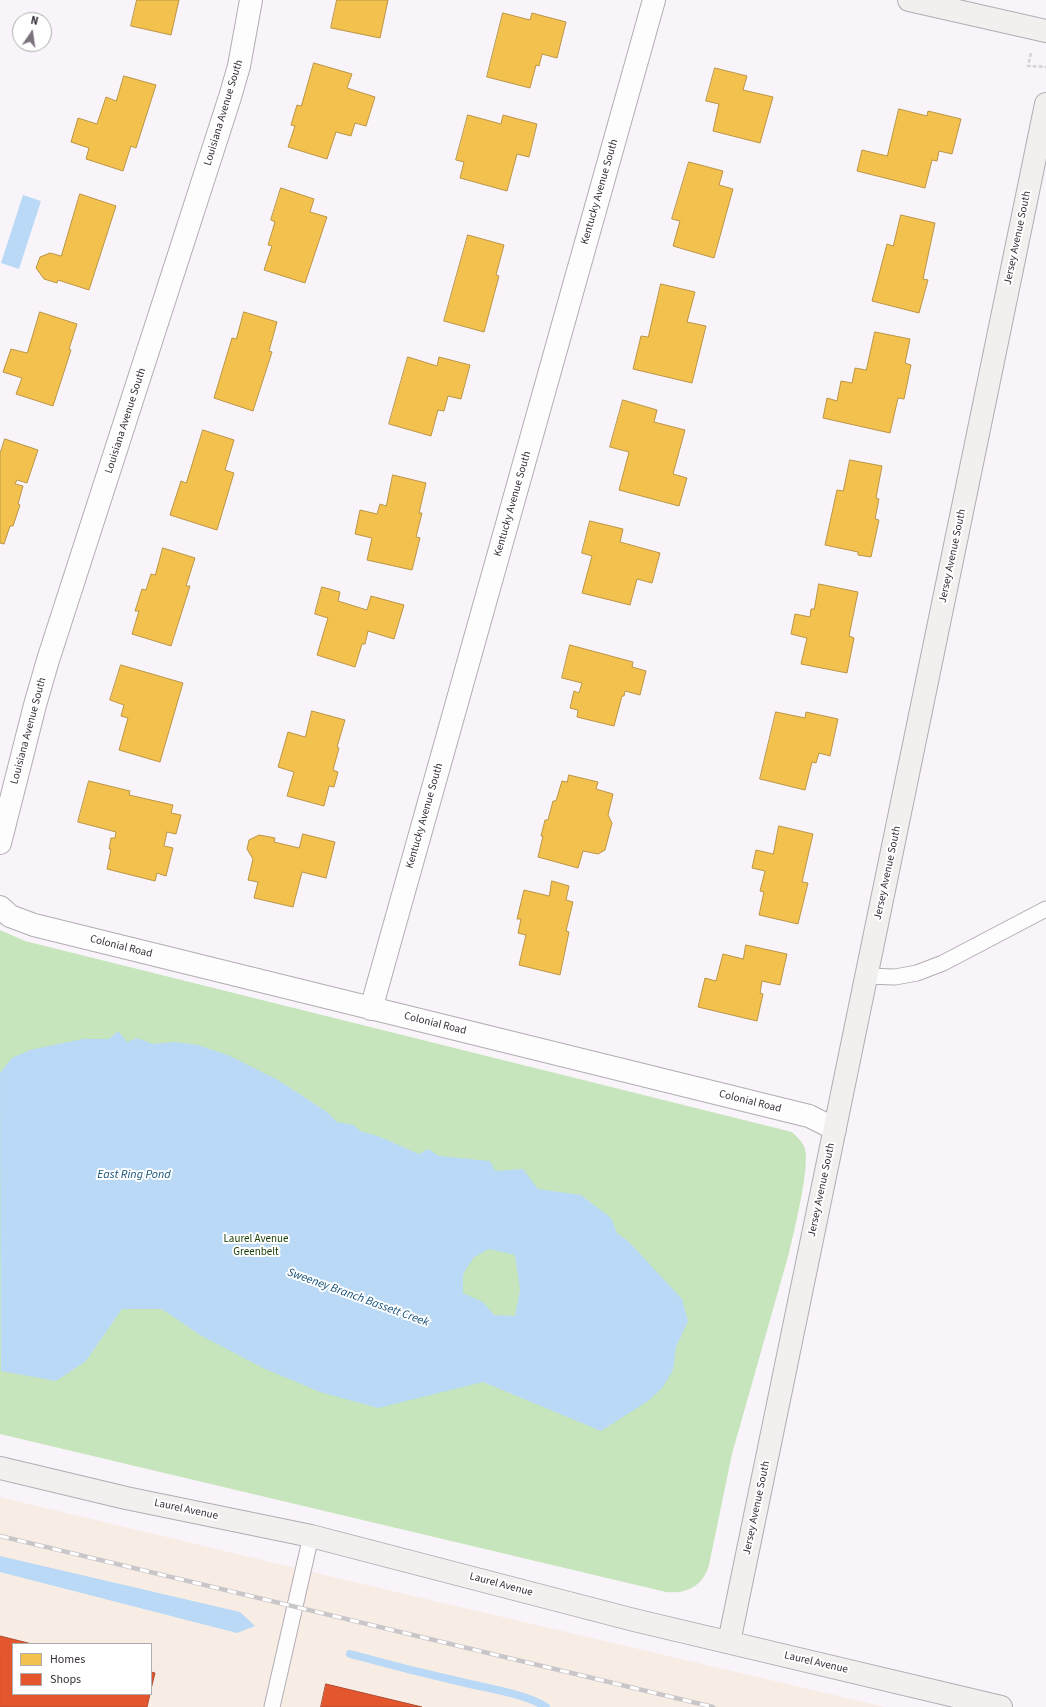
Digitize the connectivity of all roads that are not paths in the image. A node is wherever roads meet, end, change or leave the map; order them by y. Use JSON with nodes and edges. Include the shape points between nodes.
{"nodes":[{"id":1,"x":251,"y":0,"type":"edge"},
{"id":2,"x":654,"y":0,"type":"edge"},
{"id":3,"x":909,"y":0,"type":"edge"},
{"id":4,"x":1046,"y":31,"type":"edge"},
{"id":5,"x":1046,"y":104,"type":"edge"},
{"id":6,"x":0,"y":843,"type":"edge"},
{"id":7,"x":0,"y":908,"type":"edge"},
{"id":8,"x":1046,"y":908,"type":"edge"},
{"id":9,"x":866,"y":976,"type":"junction"},
{"id":10,"x":371,"y":1008,"type":"junction"},
{"id":11,"x":835,"y":1129,"type":"junction"},
{"id":12,"x":0,"y":1468,"type":"edge"},
{"id":13,"x":312,"y":1536,"type":"junction"},
{"id":14,"x":729,"y":1642,"type":"junction"},
{"id":15,"x":272,"y":1707,"type":"edge"},
{"id":16,"x":1001,"y":1707,"type":"edge"}],
"edges":[{"from":1,"to":6,"type":"street","name":"Louisiana Avenue South","via":[[239,66],[48,660]]},
{"from":2,"to":10,"type":"street","name":"Kentucky Avenue South"},
{"from":3,"to":4,"type":"street"},
{"from":5,"to":9,"type":"street","name":"Jersey Avenue South"},
{"from":7,"to":10,"type":"street","name":"Colonial Road","via":[[10,916],[34,925]]},
{"from":8,"to":9,"type":"lane","via":[[943,963],[918,973],[895,977]]},
{"from":9,"to":11,"type":"street","name":"Jersey Avenue South"},
{"from":10,"to":11,"type":"street","name":"Colonial Road","via":[[809,1116]]},
{"from":11,"to":14,"type":"street","name":"Jersey Avenue South"},
{"from":12,"to":13,"type":"street","name":"Laurel Avenue","via":[[126,1498]]},
{"from":13,"to":14,"type":"street","name":"Laurel Avenue","via":[[634,1620]]},
{"from":13,"to":15,"type":"lane"},
{"from":14,"to":16,"type":"street","name":"Laurel Avenue"}]}
